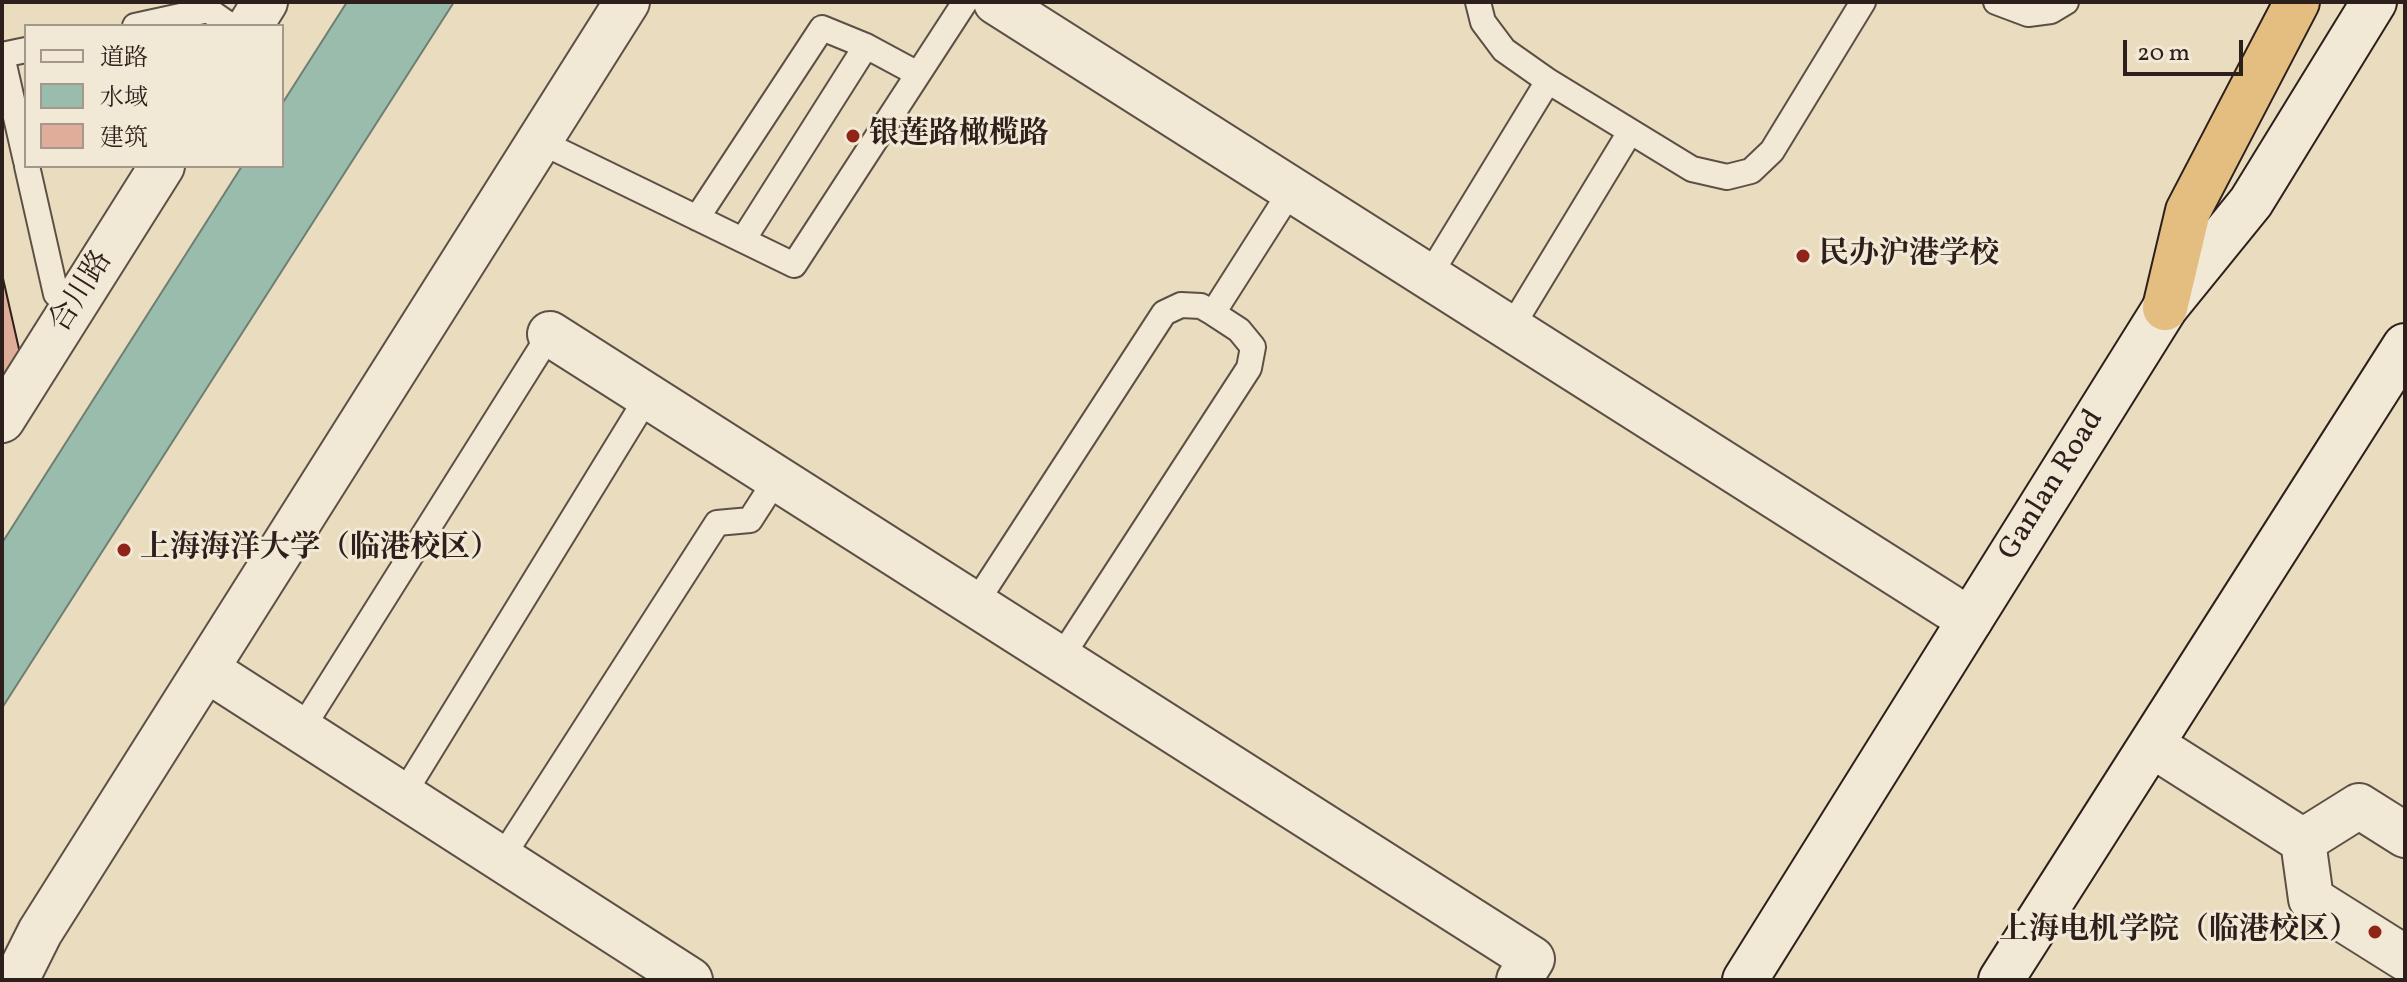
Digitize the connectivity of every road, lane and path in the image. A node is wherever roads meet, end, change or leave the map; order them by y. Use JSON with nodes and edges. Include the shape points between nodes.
{"nodes":[{"id":1,"x":265,"y":2,"type":"edge"},
{"id":2,"x":627,"y":2,"type":"edge"},
{"id":3,"x":965,"y":2,"type":"edge"},
{"id":4,"x":996,"y":2,"type":"edge"},
{"id":5,"x":1478,"y":2,"type":"edge"},
{"id":6,"x":1863,"y":2,"type":"edge"},
{"id":7,"x":1996,"y":2,"type":"edge"},
{"id":8,"x":2066,"y":2,"type":"edge"},
{"id":9,"x":2297,"y":2,"type":"edge"},
{"id":10,"x":2374,"y":2,"type":"edge"},
{"id":11,"x":144,"y":24,"type":"edge"},
{"id":12,"x":228,"y":24,"type":"edge"},
{"id":13,"x":251,"y":24,"type":"edge"},
{"id":14,"x":866,"y":46,"type":"junction"},
{"id":15,"x":24,"y":50,"type":"edge"},
{"id":16,"x":2,"y":56,"type":"edge"},
{"id":17,"x":918,"y":74,"type":"junction"},
{"id":18,"x":1548,"y":81,"type":"junction"},
{"id":19,"x":1630,"y":132,"type":"junction"},
{"id":20,"x":539,"y":141,"type":"junction"},
{"id":21,"x":24,"y":155,"type":"edge"},
{"id":22,"x":27,"y":168,"type":"edge"},
{"id":23,"x":161,"y":168,"type":"edge"},
{"id":24,"x":1292,"y":189,"type":"junction"},
{"id":25,"x":697,"y":218,"type":"junction"},
{"id":26,"x":743,"y":240,"type":"junction"},
{"id":27,"x":1429,"y":276,"type":"junction"},
{"id":28,"x":75,"y":305,"type":"junction"},
{"id":29,"x":2165,"y":308,"type":"junction"},
{"id":30,"x":1213,"y":313,"type":"junction"},
{"id":31,"x":1511,"y":328,"type":"junction"},
{"id":32,"x":550,"y":334,"type":"joint"},
{"id":33,"x":2405,"y":346,"type":"edge"},
{"id":34,"x":648,"y":396,"type":"junction"},
{"id":35,"x":2,"y":420,"type":"edge"},
{"id":36,"x":777,"y":478,"type":"junction"},
{"id":37,"x":975,"y":604,"type":"junction"},
{"id":38,"x":1970,"y":620,"type":"junction"},
{"id":39,"x":1060,"y":659,"type":"junction"},
{"id":40,"x":206,"y":669,"type":"junction"},
{"id":41,"x":301,"y":730,"type":"junction"},
{"id":42,"x":2152,"y":745,"type":"junction"},
{"id":43,"x":403,"y":795,"type":"junction"},
{"id":44,"x":2405,"y":835,"type":"edge"},
{"id":45,"x":2303,"y":841,"type":"junction"},
{"id":46,"x":501,"y":859,"type":"junction"},
{"id":47,"x":2405,"y":958,"type":"edge"},
{"id":48,"x":16,"y":980,"type":"edge"},
{"id":49,"x":690,"y":980,"type":"edge"},
{"id":50,"x":1519,"y":980,"type":"edge"},
{"id":51,"x":1745,"y":980,"type":"edge"},
{"id":52,"x":2001,"y":980,"type":"edge"}],
"edges":[{"from":1,"to":13,"type":"street"},
{"from":2,"to":20,"type":"street"},
{"from":3,"to":17,"type":"lane"},
{"from":4,"to":24,"type":"street"},
{"from":5,"to":18,"type":"lane","via":[[1483,22],[1504,50]]},
{"from":6,"to":19,"type":"lane","via":[[1772,151],[1751,171],[1727,177],[1692,169]]},
{"from":7,"to":8,"type":"lane","via":[[2028,14],[2051,11]]},
{"from":9,"to":29,"type":"highway","via":[[2188,211]]},
{"from":10,"to":29,"type":"street","name":"Ganlan Road","via":[[2251,202]]},
{"from":11,"to":12,"type":"lane","via":[[208,10]]},
{"from":14,"to":17,"type":"lane"},
{"from":14,"to":25,"type":"lane","via":[[822,28]]},
{"from":14,"to":26,"type":"lane"},
{"from":15,"to":16,"type":"lane"},
{"from":16,"to":21,"type":"lane"},
{"from":17,"to":26,"type":"lane","via":[[794,265]]},
{"from":18,"to":19,"type":"lane"},
{"from":18,"to":27,"type":"lane"},
{"from":19,"to":31,"type":"lane"},
{"from":20,"to":25,"type":"lane"},
{"from":20,"to":40,"type":"street"},
{"from":22,"to":28,"type":"lane","via":[[56,294]]},
{"from":23,"to":28,"type":"street","name":"合川路"},
{"from":24,"to":27,"type":"street"},
{"from":24,"to":30,"type":"lane"},
{"from":25,"to":26,"type":"lane"},
{"from":27,"to":31,"type":"street"},
{"from":28,"to":35,"type":"street","name":"合川路"},
{"from":29,"to":38,"type":"street","name":"Ganlan Road"},
{"from":30,"to":37,"type":"lane","via":[[1181,305],[1164,313]]},
{"from":30,"to":39,"type":"lane","via":[[1253,347],[1249,368]]},
{"from":31,"to":38,"type":"street"},
{"from":32,"to":34,"type":"street"},
{"from":32,"to":41,"type":"lane"},
{"from":33,"to":42,"type":"street"},
{"from":34,"to":36,"type":"street"},
{"from":34,"to":43,"type":"lane"},
{"from":36,"to":37,"type":"street"},
{"from":36,"to":46,"type":"lane","via":[[750,520],[717,523]]},
{"from":37,"to":39,"type":"street"},
{"from":38,"to":51,"type":"street","name":"Ganlan Road"},
{"from":39,"to":50,"type":"street","via":[[1532,959]]},
{"from":40,"to":41,"type":"street"},
{"from":40,"to":48,"type":"street","via":[[40,932]]},
{"from":41,"to":43,"type":"street"},
{"from":42,"to":45,"type":"street"},
{"from":42,"to":52,"type":"street"},
{"from":43,"to":46,"type":"street"},
{"from":44,"to":45,"type":"street","via":[[2359,806]]},
{"from":45,"to":47,"type":"street","via":[[2311,899]]},
{"from":46,"to":49,"type":"street"}]}
